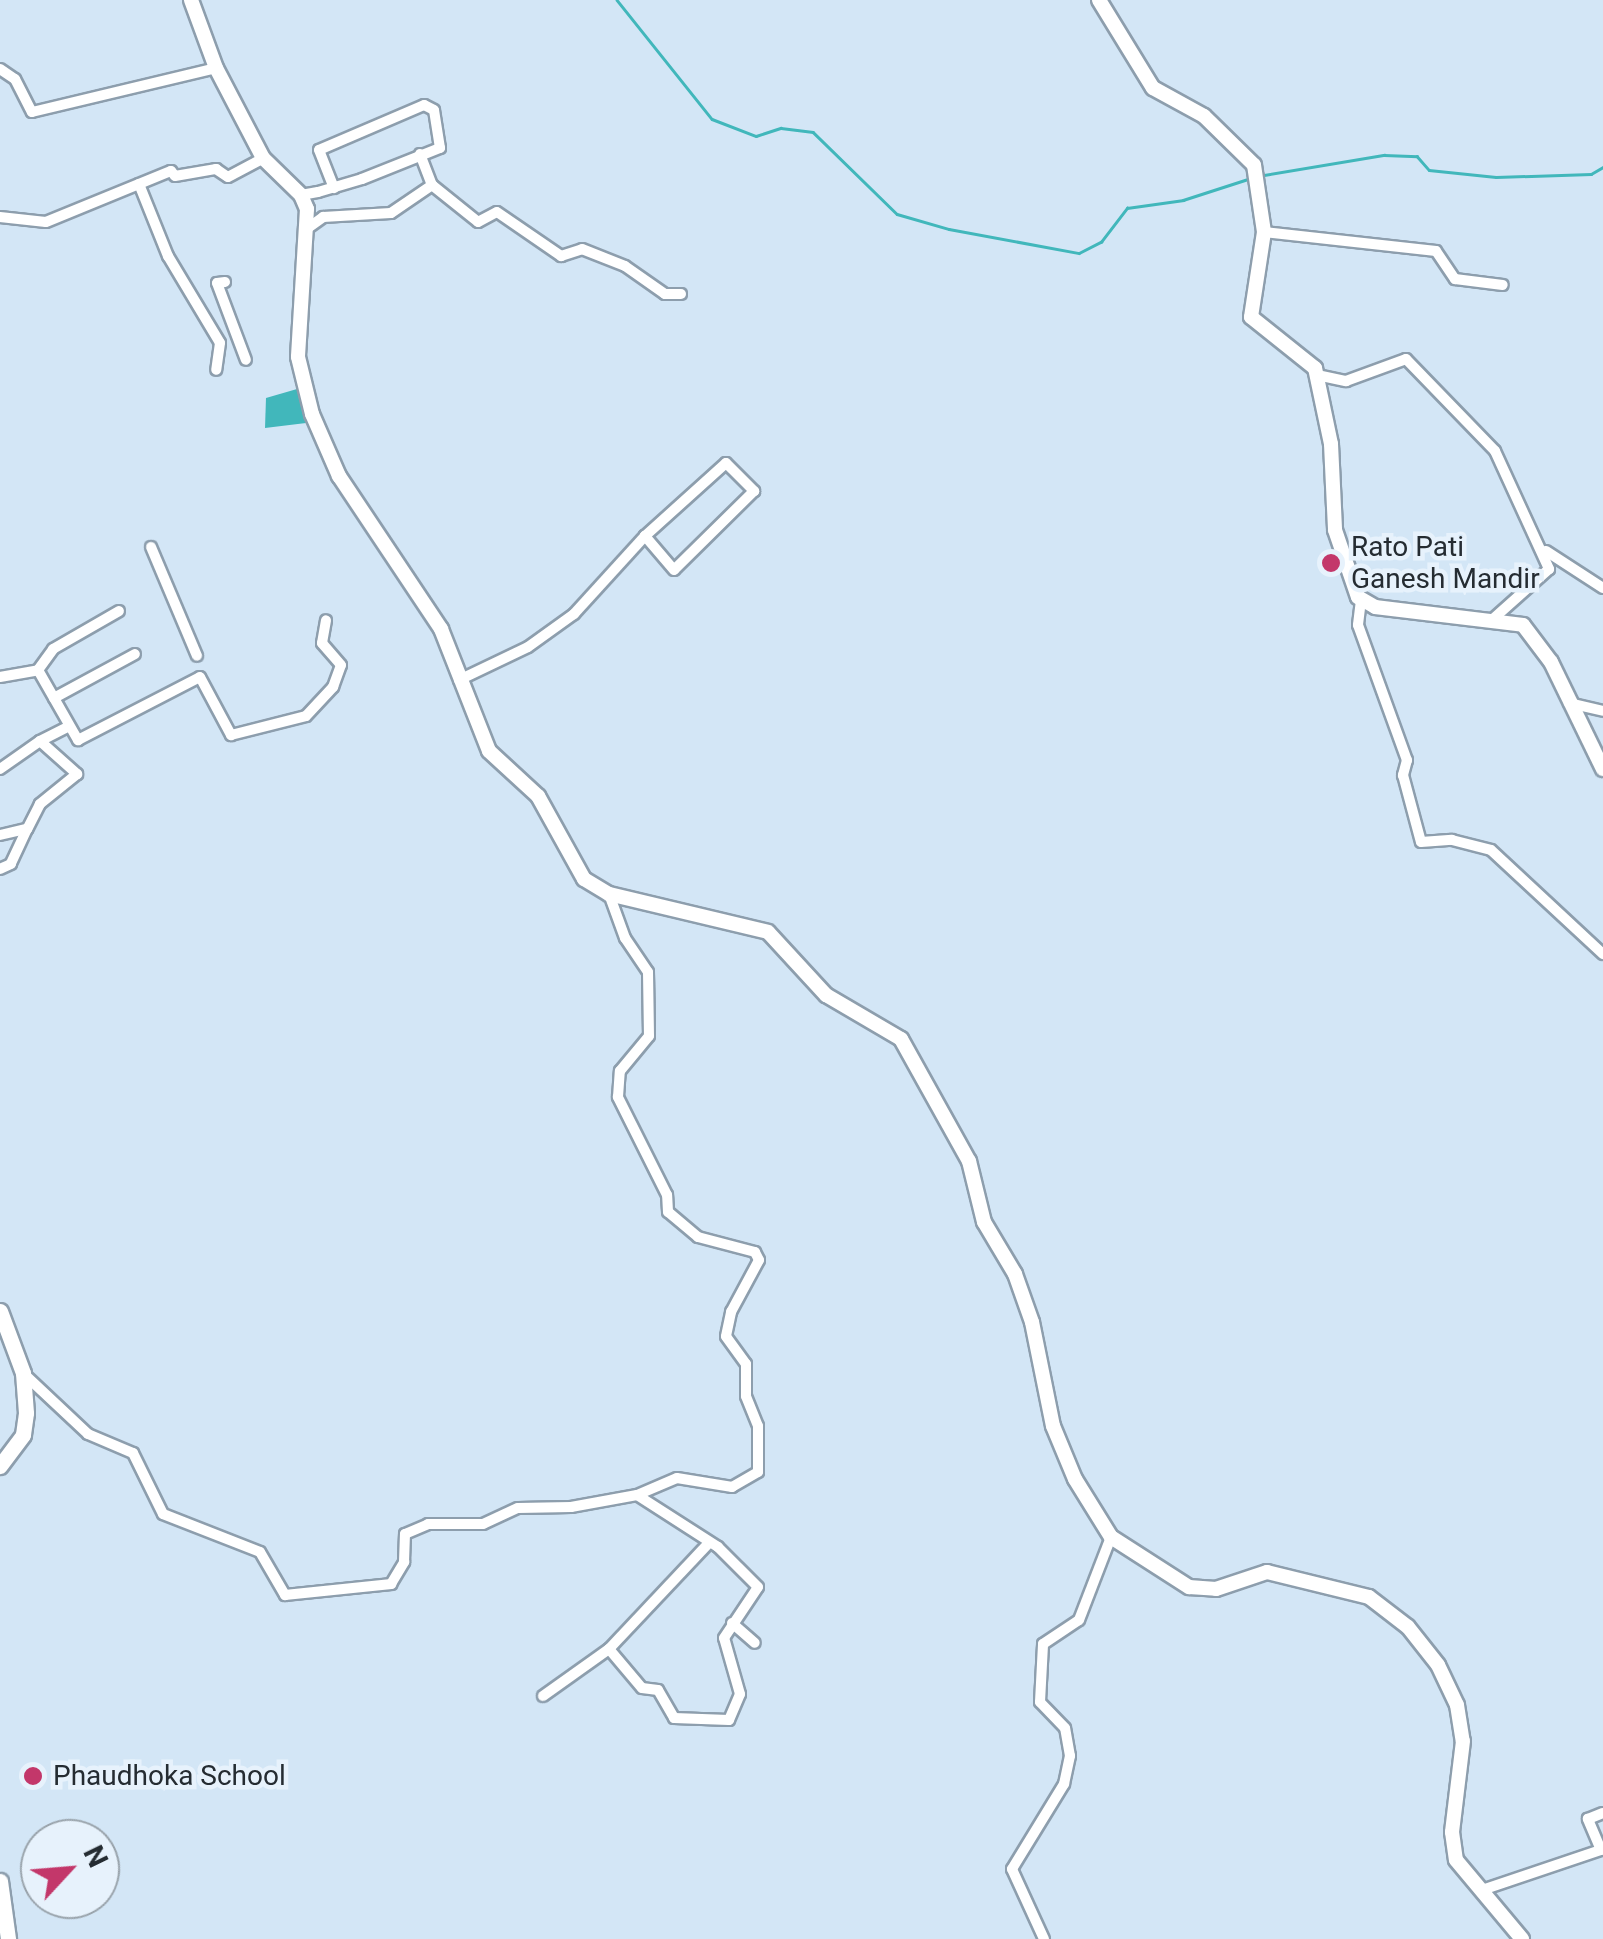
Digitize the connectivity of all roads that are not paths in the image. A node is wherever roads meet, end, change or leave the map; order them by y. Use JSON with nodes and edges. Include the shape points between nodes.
{"nodes":[{"id":1,"x":191,"y":0,"type":"edge"},
{"id":2,"x":1099,"y":0,"type":"edge"},
{"id":3,"x":216,"y":68,"type":"junction"},
{"id":4,"x":0,"y":69,"type":"edge"},
{"id":5,"x":420,"y":154,"type":"junction"},
{"id":6,"x":263,"y":158,"type":"junction"},
{"id":7,"x":139,"y":184,"type":"junction"},
{"id":8,"x":432,"y":185,"type":"junction"},
{"id":9,"x":334,"y":188,"type":"junction"},
{"id":10,"x":301,"y":194,"type":"junction"},
{"id":11,"x":0,"y":217,"type":"edge"},
{"id":12,"x":308,"y":228,"type":"junction"},
{"id":13,"x":1264,"y":232,"type":"junction"},
{"id":14,"x":1503,"y":285,"type":"dead end"},
{"id":15,"x":194,"y":294,"type":"junction"},
{"id":16,"x":681,"y":294,"type":"dead end"},
{"id":17,"x":246,"y":360,"type":"dead end"},
{"id":18,"x":216,"y":370,"type":"dead end"},
{"id":19,"x":1317,"y":375,"type":"junction"},
{"id":20,"x":645,"y":536,"type":"junction"},
{"id":21,"x":151,"y":547,"type":"dead end"},
{"id":22,"x":1546,"y":550,"type":"junction"},
{"id":23,"x":1603,"y":588,"type":"edge"},
{"id":24,"x":1362,"y":600,"type":"junction"},
{"id":25,"x":119,"y":610,"type":"dead end"},
{"id":26,"x":1494,"y":618,"type":"junction"},
{"id":27,"x":326,"y":620,"type":"dead end"},
{"id":28,"x":135,"y":654,"type":"dead end"},
{"id":29,"x":197,"y":656,"type":"dead end"},
{"id":30,"x":38,"y":670,"type":"junction"},
{"id":31,"x":0,"y":677,"type":"edge"},
{"id":32,"x":459,"y":680,"type":"junction"},
{"id":33,"x":54,"y":698,"type":"junction"},
{"id":34,"x":1568,"y":702,"type":"junction"},
{"id":35,"x":1603,"y":711,"type":"edge"},
{"id":36,"x":66,"y":728,"type":"junction"},
{"id":37,"x":40,"y":741,"type":"junction"},
{"id":38,"x":0,"y":768,"type":"edge"},
{"id":39,"x":1603,"y":769,"type":"edge"},
{"id":40,"x":27,"y":829,"type":"junction"},
{"id":41,"x":0,"y":835,"type":"edge"},
{"id":42,"x":0,"y":869,"type":"edge"},
{"id":43,"x":608,"y":894,"type":"junction"},
{"id":44,"x":1603,"y":954,"type":"edge"},
{"id":45,"x":0,"y":1311,"type":"edge"},
{"id":46,"x":23,"y":1373,"type":"junction"},
{"id":47,"x":0,"y":1466,"type":"edge"},
{"id":48,"x":637,"y":1494,"type":"junction"},
{"id":49,"x":1111,"y":1537,"type":"junction"},
{"id":50,"x":707,"y":1545,"type":"junction"},
{"id":51,"x":732,"y":1623,"type":"junction"},
{"id":52,"x":755,"y":1643,"type":"dead end"},
{"id":53,"x":609,"y":1649,"type":"junction"},
{"id":54,"x":543,"y":1696,"type":"dead end"},
{"id":55,"x":1603,"y":1814,"type":"edge"},
{"id":56,"x":0,"y":1881,"type":"edge"},
{"id":57,"x":1482,"y":1890,"type":"junction"},
{"id":58,"x":8,"y":1939,"type":"edge"},
{"id":59,"x":1044,"y":1939,"type":"edge"},
{"id":60,"x":1522,"y":1939,"type":"edge"}],
"edges":[{"from":1,"to":3,"type":"main road"},
{"from":2,"to":13,"type":"main road","via":[[1153,88],[1204,116],[1254,165]]},
{"from":3,"to":4,"type":"street","via":[[32,112],[16,79]]},
{"from":3,"to":6,"type":"main road"},
{"from":5,"to":8,"type":"street"},
{"from":5,"to":9,"type":"street"},
{"from":5,"to":9,"type":"street","via":[[440,148],[442,140],[434,110],[424,105],[319,150]]},
{"from":6,"to":7,"type":"street","via":[[228,177],[216,169],[175,176],[171,171]]},
{"from":6,"to":10,"type":"main road"},
{"from":7,"to":11,"type":"street","via":[[46,222]]},
{"from":7,"to":15,"type":"street","via":[[168,256]]},
{"from":8,"to":12,"type":"street","via":[[391,212],[323,217]]},
{"from":8,"to":16,"type":"street","via":[[478,222],[497,212],[560,256],[582,250],[625,266],[665,294]]},
{"from":9,"to":10,"type":"street"},
{"from":10,"to":12,"type":"main road"},
{"from":12,"to":32,"type":"main road","via":[[298,357],[312,414],[339,476],[440,629]]},
{"from":13,"to":14,"type":"street","via":[[1436,251],[1455,279]]},
{"from":13,"to":19,"type":"main road","via":[[1251,317]]},
{"from":15,"to":17,"type":"street","via":[[221,282]]},
{"from":15,"to":18,"type":"street","via":[[220,343]]},
{"from":19,"to":22,"type":"street","via":[[1346,381],[1406,359],[1495,451]]},
{"from":19,"to":24,"type":"main road","via":[[1335,530]]},
{"from":20,"to":20,"type":"street","via":[[726,463],[754,490],[674,570]]},
{"from":20,"to":32,"type":"street","via":[[574,614],[528,647]]},
{"from":21,"to":29,"type":"street"},
{"from":22,"to":23,"type":"street"},
{"from":22,"to":26,"type":"street","via":[[1549,569]]},
{"from":24,"to":26,"type":"main road"},
{"from":24,"to":44,"type":"street","via":[[1358,625],[1407,760],[1403,774],[1420,842],[1452,840],[1491,850]]},
{"from":25,"to":30,"type":"street","via":[[53,648]]},
{"from":26,"to":34,"type":"main road","via":[[1528,629]]},
{"from":27,"to":36,"type":"street","via":[[322,643],[341,665],[333,688],[306,716],[231,736],[200,677],[97,735],[78,740]]},
{"from":28,"to":33,"type":"street"},
{"from":30,"to":31,"type":"street"},
{"from":30,"to":33,"type":"street"},
{"from":32,"to":43,"type":"main road","via":[[490,751],[538,796],[584,879]]},
{"from":33,"to":36,"type":"street"},
{"from":34,"to":35,"type":"street"},
{"from":34,"to":39,"type":"main road"},
{"from":36,"to":37,"type":"street"},
{"from":37,"to":38,"type":"street"},
{"from":37,"to":40,"type":"street","via":[[77,774],[40,804]]},
{"from":40,"to":41,"type":"street"},
{"from":40,"to":42,"type":"street","via":[[11,864]]},
{"from":43,"to":48,"type":"street","via":[[648,972],[649,1036],[620,1071],[618,1098],[667,1195],[668,1212],[698,1237],[755,1252],[759,1260],[726,1336],[746,1364],[746,1396],[758,1426],[758,1472],[732,1487],[677,1478]]},
{"from":43,"to":49,"type":"main road","via":[[768,932],[826,995],[901,1039],[970,1161],[984,1222],[1015,1274],[1032,1322],[1054,1426],[1075,1479]]},
{"from":45,"to":46,"type":"main road"},
{"from":46,"to":47,"type":"main road","via":[[23,1435]]},
{"from":46,"to":48,"type":"street","via":[[88,1434],[132,1454],[162,1514],[260,1552],[284,1595],[391,1584],[404,1562],[405,1534],[428,1524],[484,1524],[518,1508],[551,1511]]},
{"from":48,"to":50,"type":"street"},
{"from":49,"to":57,"type":"main road","via":[[1189,1587],[1216,1589],[1268,1572],[1369,1597],[1408,1627],[1438,1665],[1457,1705],[1462,1741],[1454,1846],[1456,1860]]},
{"from":49,"to":59,"type":"street","via":[[1079,1620],[1043,1644],[1040,1702],[1065,1728],[1070,1756],[1064,1784],[1012,1869]]},
{"from":50,"to":51,"type":"street","via":[[718,1547],[758,1587]]},
{"from":50,"to":53,"type":"street"},
{"from":51,"to":52,"type":"street"},
{"from":51,"to":53,"type":"street","via":[[724,1638],[740,1694],[729,1720],[674,1718],[658,1690],[642,1688]]},
{"from":53,"to":54,"type":"street"},
{"from":55,"to":57,"type":"street","via":[[1588,1819],[1601,1850]]},
{"from":56,"to":58,"type":"main road"},
{"from":57,"to":60,"type":"main road"}]}
